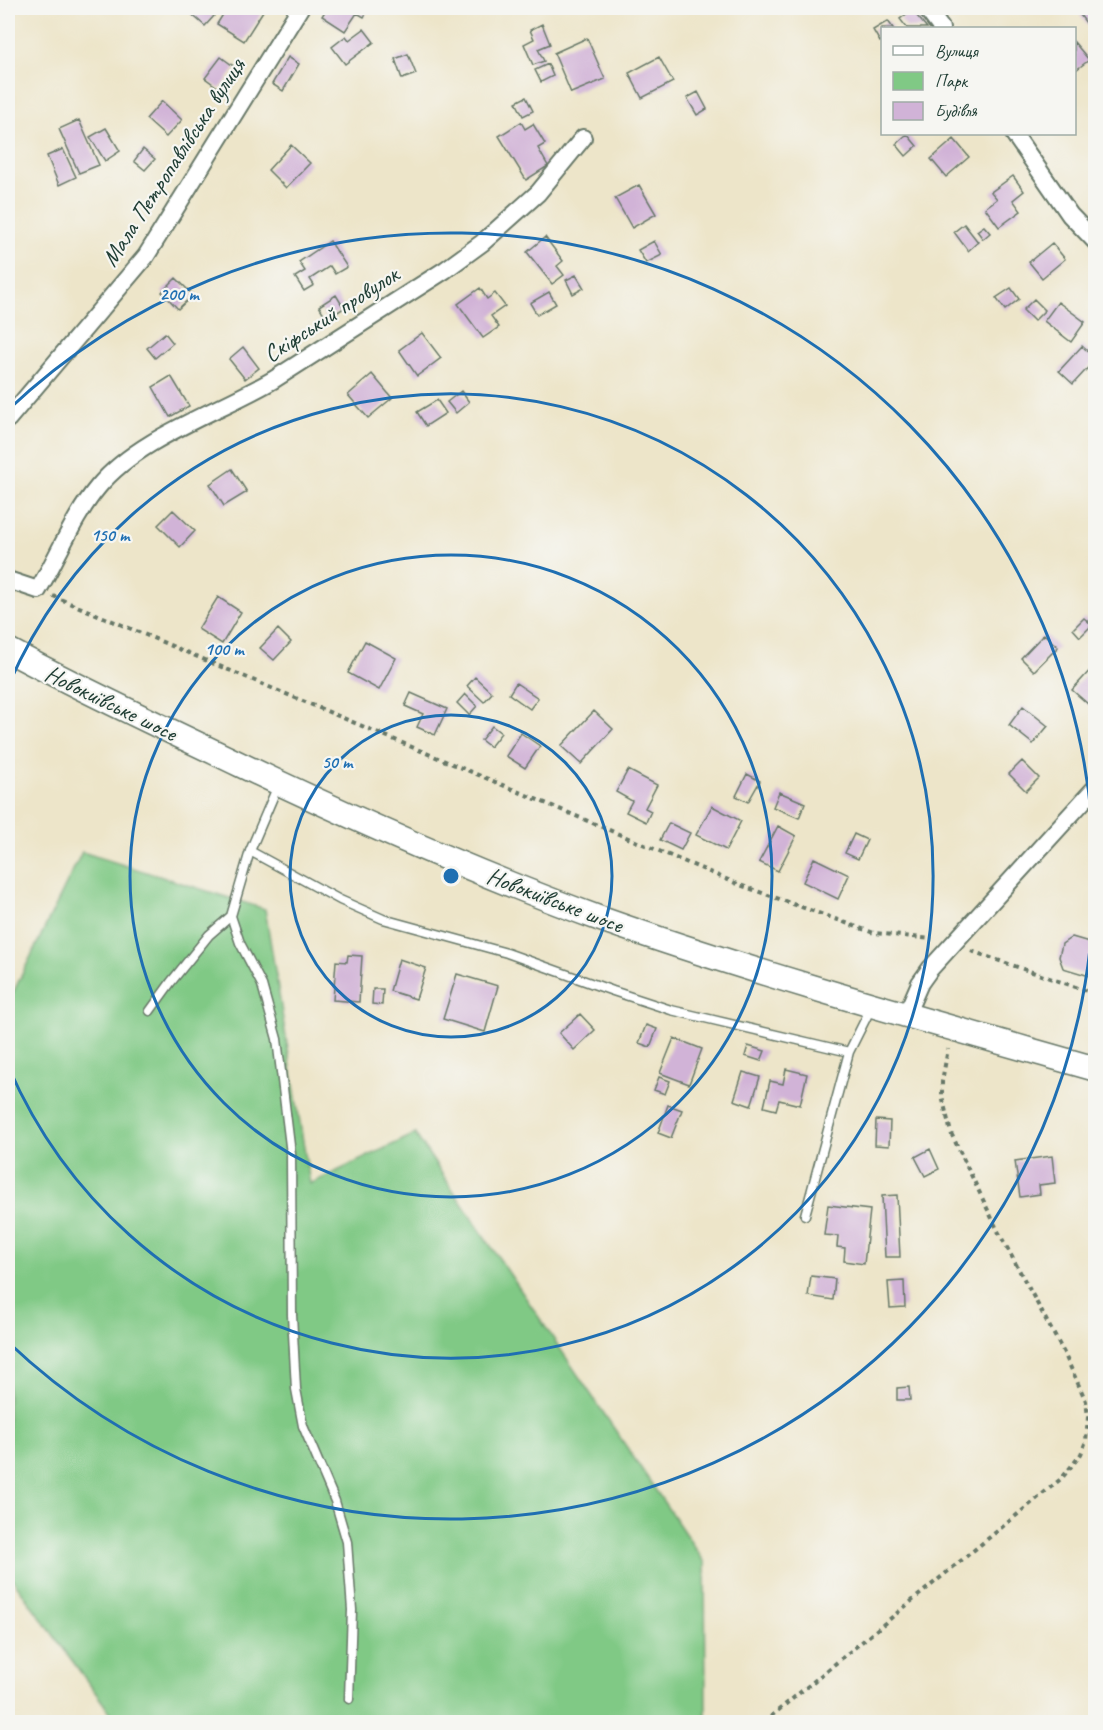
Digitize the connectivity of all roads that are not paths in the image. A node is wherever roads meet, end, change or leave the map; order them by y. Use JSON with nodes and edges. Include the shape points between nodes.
{"nodes":[{"id":1,"x":300,"y":8,"type":"edge"},
{"id":2,"x":926,"y":8,"type":"edge"},
{"id":3,"x":940,"y":27,"type":"edge"},
{"id":4,"x":1015,"y":135,"type":"edge"},
{"id":5,"x":583,"y":138,"type":"dead end"},
{"id":6,"x":1095,"y":242,"type":"edge"},
{"id":7,"x":8,"y":419,"type":"edge"},
{"id":8,"x":8,"y":580,"type":"edge"},
{"id":9,"x":8,"y":651,"type":"edge"},
{"id":10,"x":279,"y":783,"type":"junction"},
{"id":11,"x":1095,"y":787,"type":"edge"},
{"id":12,"x":250,"y":851,"type":"junction"},
{"id":13,"x":231,"y":916,"type":"junction"},
{"id":14,"x":873,"y":1005,"type":"junction"},
{"id":15,"x":150,"y":1011,"type":"dead end"},
{"id":16,"x":906,"y":1015,"type":"junction"},
{"id":17,"x":849,"y":1052,"type":"junction"},
{"id":18,"x":1095,"y":1069,"type":"edge"},
{"id":19,"x":805,"y":1215,"type":"dead end"},
{"id":20,"x":349,"y":1699,"type":"dead end"}],
"edges":[{"from":1,"to":7,"type":"street","name":"Мала Петропавлівська вулиця","via":[[146,256]]},
{"from":2,"to":3,"type":"street"},
{"from":4,"to":6,"type":"street","via":[[1070,215]]},
{"from":5,"to":8,"type":"street","name":"Скіфський провулок","via":[[529,201],[468,254],[273,380],[135,453],[104,480],[86,503],[38,590]]},
{"from":9,"to":10,"type":"main road","name":"Новокиївське шосе"},
{"from":10,"to":12,"type":"lane"},
{"from":10,"to":14,"type":"main road","name":"Новокиївське шосе","via":[[439,856],[597,917]]},
{"from":11,"to":16,"type":"street","via":[[930,969]]},
{"from":12,"to":13,"type":"lane"},
{"from":12,"to":17,"type":"lane","via":[[383,919],[507,953],[671,1010]]},
{"from":13,"to":15,"type":"lane","via":[[203,942]]},
{"from":13,"to":20,"type":"lane","via":[[262,986],[277,1039],[291,1154],[296,1389],[303,1426],[335,1501],[347,1542],[352,1610]]},
{"from":14,"to":16,"type":"main road","name":"Новокиївське шосе"},
{"from":14,"to":17,"type":"lane"},
{"from":16,"to":18,"type":"main road","name":"Новокиївське шосе"},
{"from":17,"to":19,"type":"lane"}]}
